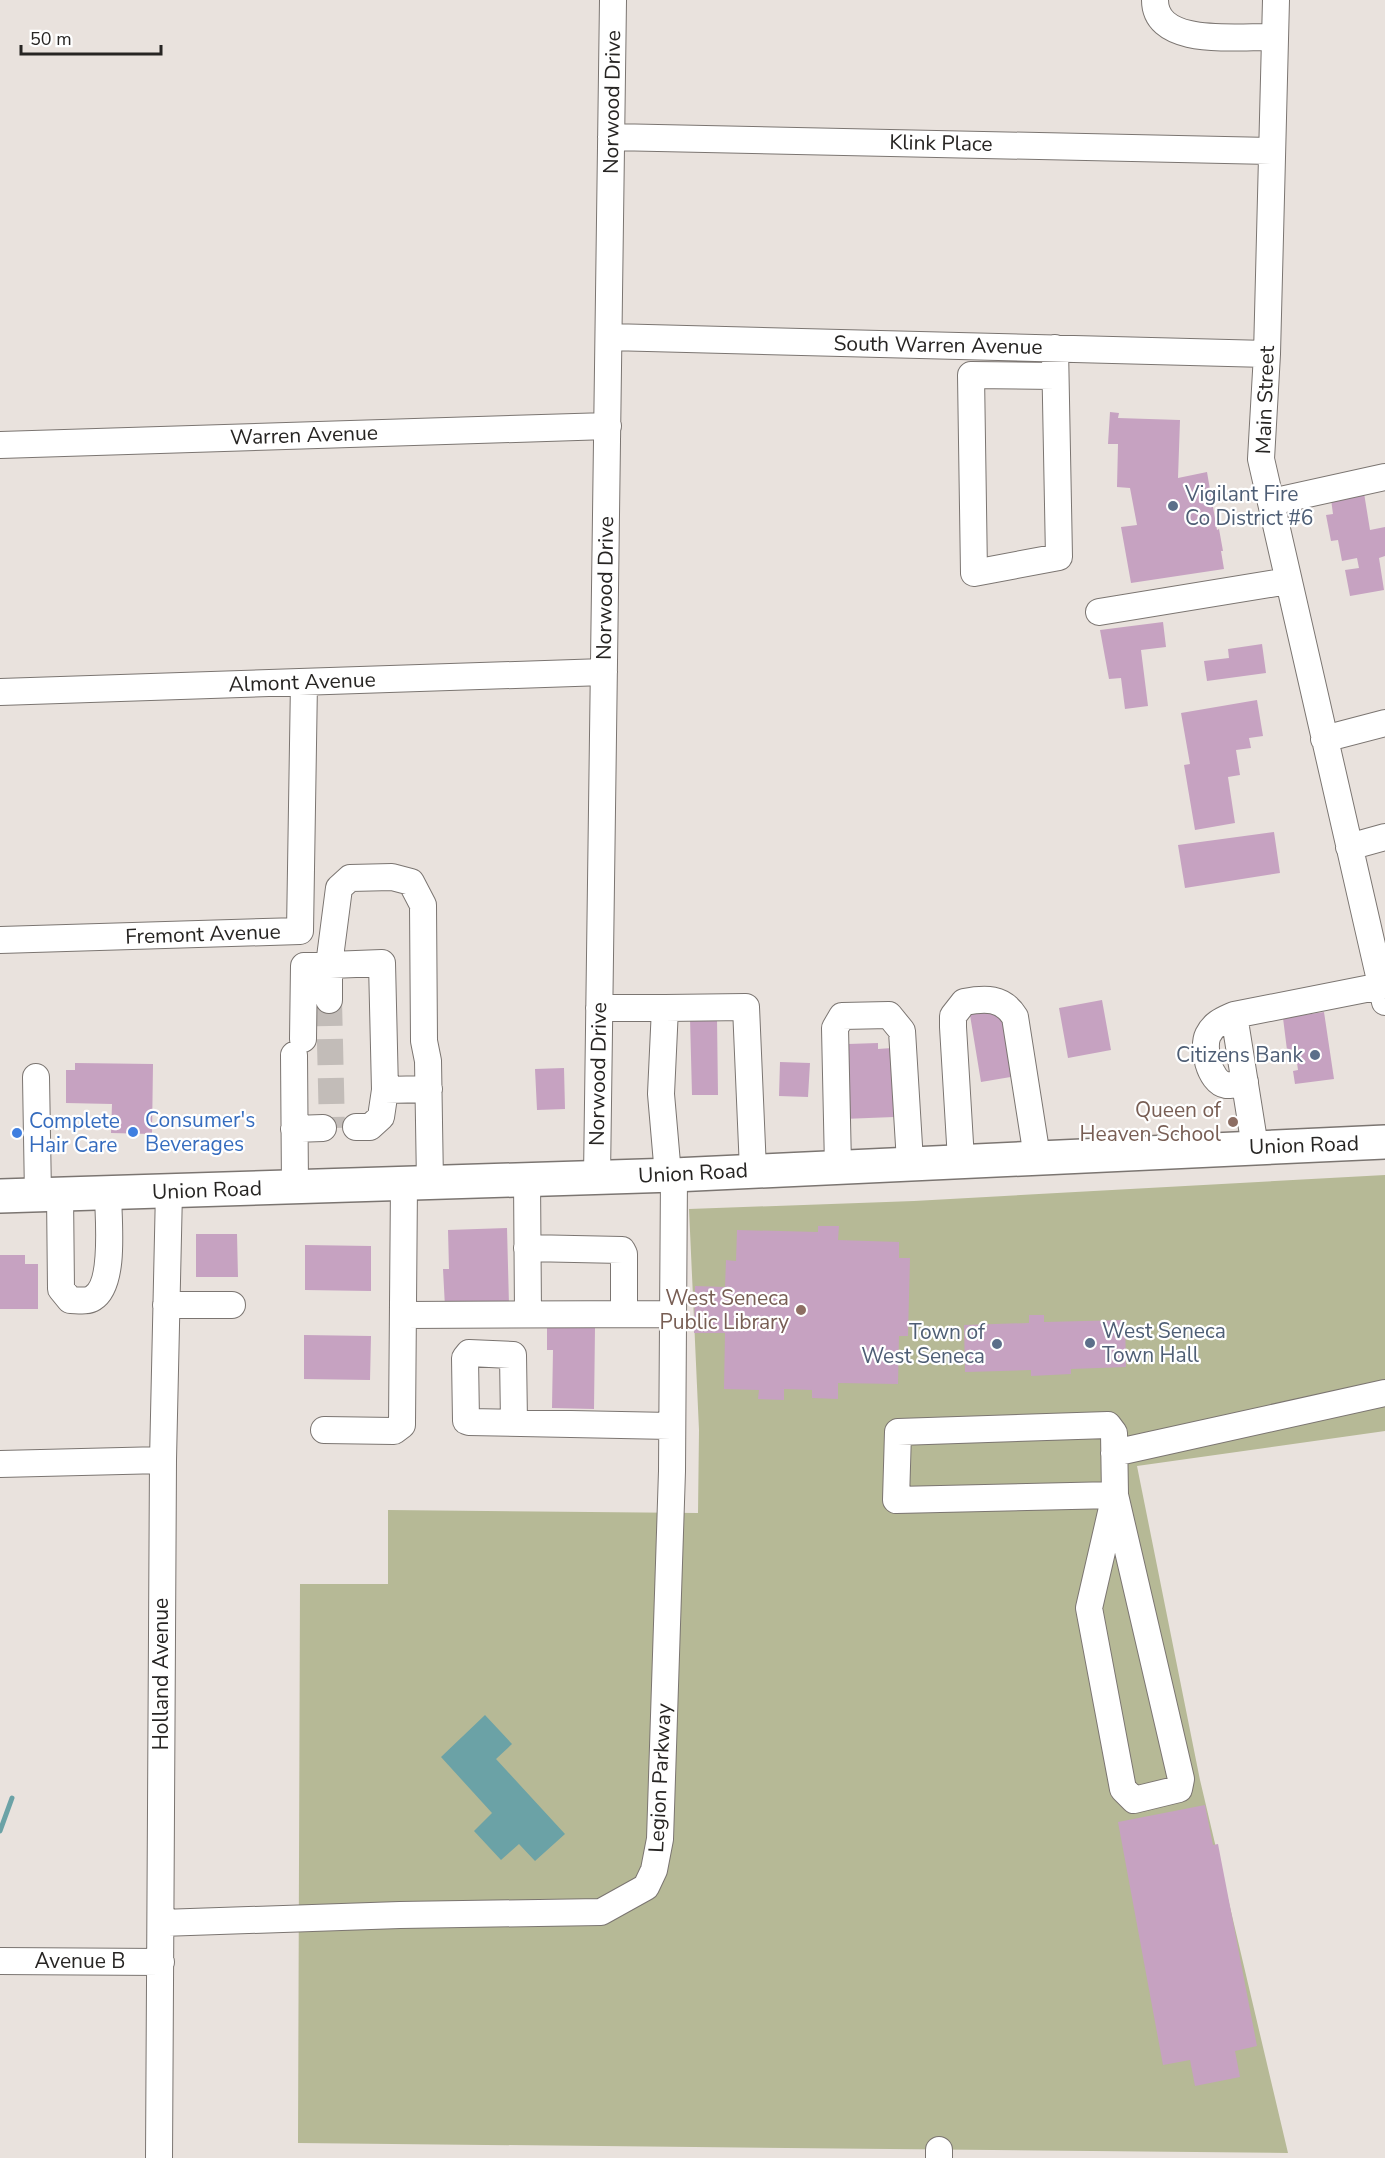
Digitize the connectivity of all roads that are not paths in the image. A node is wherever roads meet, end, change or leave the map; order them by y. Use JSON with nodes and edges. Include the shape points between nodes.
{"nodes":[{"id":1,"x":613,"y":0,"type":"edge"},
{"id":2,"x":1155,"y":0,"type":"edge"},
{"id":3,"x":1276,"y":0,"type":"edge"},
{"id":4,"x":1273,"y":37,"type":"junction"},
{"id":5,"x":611,"y":137,"type":"junction"},
{"id":6,"x":1271,"y":151,"type":"junction"},
{"id":7,"x":609,"y":337,"type":"junction"},
{"id":8,"x":1055,"y":348,"type":"junction"},
{"id":9,"x":1267,"y":354,"type":"junction"},
{"id":10,"x":1055,"y":376,"type":"junction"},
{"id":11,"x":608,"y":426,"type":"junction"},
{"id":12,"x":0,"y":445,"type":"edge"},
{"id":13,"x":1385,"y":477,"type":"edge"},
{"id":14,"x":1271,"y":502,"type":"junction"},
{"id":15,"x":1288,"y":581,"type":"junction"},
{"id":16,"x":1099,"y":612,"type":"dead end"},
{"id":17,"x":604,"y":672,"type":"junction"},
{"id":18,"x":304,"y":682,"type":"junction"},
{"id":19,"x":0,"y":692,"type":"edge"},
{"id":20,"x":1385,"y":723,"type":"edge"},
{"id":21,"x":1324,"y":739,"type":"junction"},
{"id":22,"x":1385,"y":837,"type":"edge"},
{"id":23,"x":1349,"y":847,"type":"junction"},
{"id":24,"x":0,"y":940,"type":"edge"},
{"id":25,"x":329,"y":965,"type":"junction"},
{"id":26,"x":1383,"y":994,"type":"edge"},
{"id":27,"x":329,"y":1000,"type":"tunnel mouth"},
{"id":28,"x":599,"y":1008,"type":"junction"},
{"id":29,"x":665,"y":1008,"type":"junction"},
{"id":30,"x":36,"y":1077,"type":"dead end"},
{"id":31,"x":429,"y":1089,"type":"junction"},
{"id":32,"x":385,"y":1090,"type":"junction"},
{"id":33,"x":356,"y":1127,"type":"dead end"},
{"id":34,"x":323,"y":1128,"type":"dead end"},
{"id":35,"x":294,"y":1129,"type":"junction"},
{"id":36,"x":1385,"y":1142,"type":"edge"},
{"id":37,"x":1255,"y":1147,"type":"junction"},
{"id":38,"x":1037,"y":1157,"type":"junction"},
{"id":39,"x":961,"y":1160,"type":"junction"},
{"id":40,"x":910,"y":1162,"type":"junction"},
{"id":41,"x":838,"y":1166,"type":"junction"},
{"id":42,"x":753,"y":1170,"type":"junction"},
{"id":43,"x":671,"y":1175,"type":"junction"},
{"id":44,"x":597,"y":1177,"type":"junction"},
{"id":45,"x":526,"y":1179,"type":"junction"},
{"id":46,"x":417,"y":1183,"type":"junction"},
{"id":47,"x":295,"y":1187,"type":"junction"},
{"id":48,"x":169,"y":1191,"type":"junction"},
{"id":49,"x":108,"y":1193,"type":"junction"},
{"id":50,"x":49,"y":1195,"type":"junction"},
{"id":51,"x":0,"y":1196,"type":"edge"},
{"id":52,"x":528,"y":1248,"type":"junction"},
{"id":53,"x":166,"y":1305,"type":"junction"},
{"id":54,"x":232,"y":1305,"type":"dead end"},
{"id":55,"x":403,"y":1314,"type":"junction"},
{"id":56,"x":528,"y":1314,"type":"junction"},
{"id":57,"x":624,"y":1314,"type":"junction"},
{"id":58,"x":672,"y":1314,"type":"junction"},
{"id":59,"x":1385,"y":1393,"type":"edge"},
{"id":60,"x":514,"y":1422,"type":"dead end"},
{"id":61,"x":671,"y":1426,"type":"junction"},
{"id":62,"x":324,"y":1430,"type":"dead end"},
{"id":63,"x":1114,"y":1453,"type":"junction"},
{"id":64,"x":163,"y":1460,"type":"junction"},
{"id":65,"x":0,"y":1464,"type":"edge"},
{"id":66,"x":1115,"y":1495,"type":"junction"},
{"id":67,"x":160,"y":1923,"type":"junction"},
{"id":68,"x":0,"y":1961,"type":"edge"},
{"id":69,"x":160,"y":1962,"type":"junction"},
{"id":70,"x":159,"y":2158,"type":"edge"}],
"edges":[{"from":1,"to":5,"type":"street","name":"Norwood Drive"},
{"from":2,"to":4,"type":"street","via":[[1155,12],[1161,20],[1186,35]]},
{"from":3,"to":4,"type":"street","name":"Main Street"},
{"from":4,"to":6,"type":"street","name":"Main Street"},
{"from":5,"to":6,"type":"street","name":"Klink Place"},
{"from":5,"to":7,"type":"street","name":"Norwood Drive"},
{"from":6,"to":9,"type":"street","name":"Main Street"},
{"from":7,"to":8,"type":"street","name":"South Warren Avenue"},
{"from":7,"to":11,"type":"street","name":"Norwood Drive"},
{"from":8,"to":9,"type":"street","name":"South Warren Avenue"},
{"from":8,"to":10,"type":"street"},
{"from":9,"to":14,"type":"street","name":"Main Street","via":[[1261,459]]},
{"from":10,"to":10,"type":"street","via":[[1059,557],[974,573],[970,375]]},
{"from":11,"to":12,"type":"street","name":"Warren Avenue"},
{"from":11,"to":17,"type":"street","name":"Norwood Drive"},
{"from":13,"to":14,"type":"street"},
{"from":14,"to":15,"type":"street","name":"Main Street"},
{"from":15,"to":16,"type":"street"},
{"from":15,"to":21,"type":"street","name":"Main Street"},
{"from":17,"to":18,"type":"street","name":"Almont Avenue"},
{"from":17,"to":28,"type":"street","name":"Norwood Drive"},
{"from":18,"to":19,"type":"street","name":"Almont Avenue"},
{"from":18,"to":24,"type":"street","name":"Fremont Avenue","via":[[300,931]]},
{"from":20,"to":21,"type":"street"},
{"from":21,"to":23,"type":"street","name":"Main Street"},
{"from":22,"to":23,"type":"street"},
{"from":23,"to":26,"type":"street","name":"Main Street"},
{"from":25,"to":27,"type":"street"},
{"from":25,"to":31,"type":"street","via":[[339,888],[350,878],[392,877],[411,882],[423,904],[424,1041]]},
{"from":25,"to":32,"type":"street","via":[[382,963]]},
{"from":25,"to":35,"type":"street","via":[[304,966]]},
{"from":26,"to":37,"type":"street","via":[[1234,1015]]},
{"from":28,"to":29,"type":"street"},
{"from":28,"to":44,"type":"street","name":"Norwood Drive"},
{"from":29,"to":42,"type":"street","via":[[746,1007]]},
{"from":29,"to":43,"type":"street","name":"Legion Parkway","via":[[661,1094]]},
{"from":30,"to":50,"type":"street"},
{"from":31,"to":32,"type":"street"},
{"from":31,"to":46,"type":"street"},
{"from":32,"to":33,"type":"street","via":[[381,1117],[370,1126]]},
{"from":34,"to":35,"type":"street"},
{"from":35,"to":47,"type":"street"},
{"from":36,"to":37,"type":"main road","name":"Union Road"},
{"from":37,"to":38,"type":"main road","name":"Union Road"},
{"from":38,"to":39,"type":"main road","name":"Union Road"},
{"from":38,"to":39,"type":"street","via":[[1015,1017],[998,1000],[974,1000],[964,1002],[954,1016]]},
{"from":39,"to":40,"type":"main road","name":"Union Road"},
{"from":40,"to":41,"type":"main road","name":"Union Road"},
{"from":40,"to":41,"type":"street","via":[[902,1030],[890,1015],[842,1016],[835,1028]]},
{"from":41,"to":42,"type":"main road","name":"Union Road"},
{"from":42,"to":43,"type":"main road","name":"Union Road"},
{"from":43,"to":44,"type":"main road","name":"Union Road"},
{"from":43,"to":58,"type":"street","name":"Legion Parkway"},
{"from":44,"to":45,"type":"main road","name":"Union Road"},
{"from":45,"to":46,"type":"main road","name":"Union Road"},
{"from":45,"to":52,"type":"street"},
{"from":46,"to":47,"type":"main road","name":"Union Road"},
{"from":46,"to":55,"type":"street"},
{"from":47,"to":48,"type":"main road","name":"Union Road"},
{"from":48,"to":49,"type":"main road","name":"Union Road"},
{"from":48,"to":53,"type":"street","name":"Holland Avenue"},
{"from":49,"to":50,"type":"main road","name":"Union Road"},
{"from":49,"to":50,"type":"street","via":[[108,1276],[102,1289],[89,1300],[70,1300],[62,1289]]},
{"from":50,"to":51,"type":"main road","name":"Union Road"},
{"from":52,"to":56,"type":"street"},
{"from":52,"to":57,"type":"street","via":[[622,1250]]},
{"from":53,"to":54,"type":"street"},
{"from":53,"to":64,"type":"street","name":"Holland Avenue"},
{"from":55,"to":56,"type":"street"},
{"from":55,"to":62,"type":"street","via":[[402,1425],[394,1431]]},
{"from":56,"to":57,"type":"street"},
{"from":57,"to":58,"type":"street"},
{"from":58,"to":61,"type":"street","name":"Legion Parkway"},
{"from":59,"to":63,"type":"street"},
{"from":60,"to":61,"type":"street"},
{"from":61,"to":67,"type":"street","name":"Legion Parkway","via":[[660,1839],[646,1887],[600,1912]]},
{"from":63,"to":66,"type":"street"},
{"from":63,"to":66,"type":"street","via":[[1114,1433],[1108,1425],[898,1432],[895,1474],[896,1500]]},
{"from":64,"to":65,"type":"street"},
{"from":64,"to":67,"type":"street","name":"Holland Avenue"},
{"from":66,"to":66,"type":"street","via":[[1181,1779],[1179,1789],[1134,1800],[1123,1789],[1089,1608]]},
{"from":67,"to":69,"type":"street","name":"Holland Avenue"},
{"from":68,"to":69,"type":"street","name":"Avenue B"},
{"from":69,"to":70,"type":"street","name":"Holland Avenue"}]}
